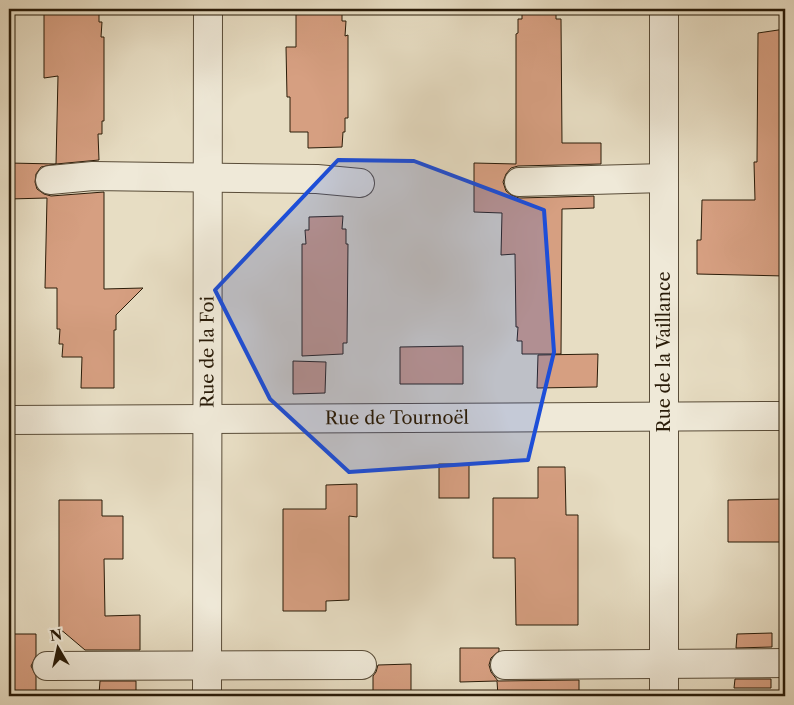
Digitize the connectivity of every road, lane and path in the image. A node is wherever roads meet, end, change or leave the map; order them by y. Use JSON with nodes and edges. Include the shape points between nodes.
{"nodes":[{"id":1,"x":208,"y":9,"type":"edge"},
{"id":2,"x":664,"y":9,"type":"edge"},
{"id":3,"x":208,"y":178,"type":"junction"},
{"id":4,"x":664,"y":178,"type":"junction"},
{"id":5,"x":50,"y":180,"type":"dead end"},
{"id":6,"x":519,"y":182,"type":"dead end"},
{"id":7,"x":360,"y":184,"type":"dead end"},
{"id":8,"x":664,"y":416,"type":"junction"},
{"id":9,"x":785,"y":416,"type":"edge"},
{"id":10,"x":9,"y":420,"type":"edge"},
{"id":11,"x":207,"y":420,"type":"junction"},
{"id":12,"x":785,"y":663,"type":"edge"},
{"id":13,"x":664,"y":664,"type":"junction"},
{"id":14,"x":207,"y":665,"type":"junction"},
{"id":15,"x":47,"y":666,"type":"dead end"},
{"id":16,"x":362,"y":666,"type":"dead end"},
{"id":17,"x":505,"y":666,"type":"dead end"},
{"id":18,"x":207,"y":696,"type":"edge"},
{"id":19,"x":664,"y":696,"type":"edge"}],
"edges":[{"from":1,"to":3,"type":"street","name":"Rue de la Foi"},
{"from":2,"to":4,"type":"street","name":"Rue de la Vaillance"},
{"from":3,"to":5,"type":"street","via":[[93,176]]},
{"from":3,"to":7,"type":"street","via":[[317,179]]},
{"from":3,"to":11,"type":"street","name":"Rue de la Foi"},
{"from":4,"to":6,"type":"street"},
{"from":4,"to":8,"type":"street","name":"Rue de la Vaillance"},
{"from":8,"to":9,"type":"street","name":"Rue de Tournoël"},
{"from":8,"to":11,"type":"street","name":"Rue de Tournoël"},
{"from":8,"to":13,"type":"street","name":"Rue de la Vaillance"},
{"from":10,"to":11,"type":"street","name":"Rue de Tournoël"},
{"from":11,"to":14,"type":"street","name":"Rue de la Foi"},
{"from":12,"to":13,"type":"street"},
{"from":13,"to":17,"type":"street"},
{"from":13,"to":19,"type":"street","name":"Rue de la Vaillance"},
{"from":14,"to":15,"type":"street"},
{"from":14,"to":16,"type":"street"},
{"from":14,"to":18,"type":"street","name":"Rue de la Foi"}]}
